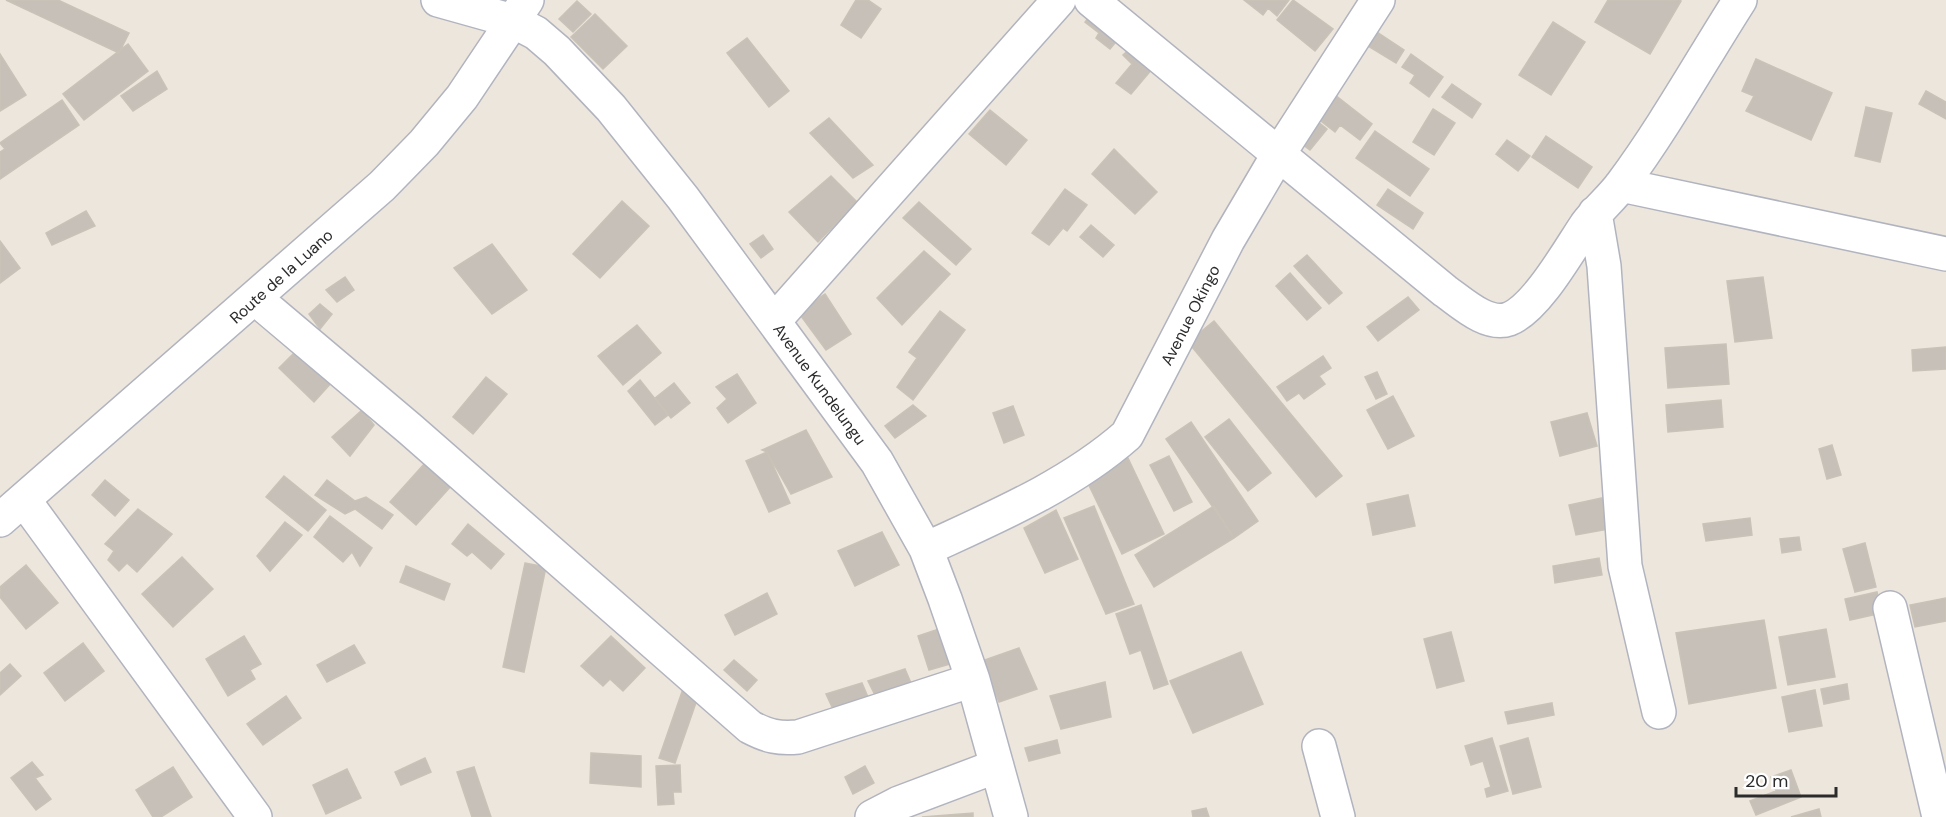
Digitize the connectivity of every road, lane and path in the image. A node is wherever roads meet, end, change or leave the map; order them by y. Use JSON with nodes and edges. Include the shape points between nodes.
{"nodes":[{"id":1,"x":438,"y":0,"type":"edge"},
{"id":2,"x":1059,"y":0,"type":"edge"},
{"id":3,"x":1091,"y":0,"type":"edge"},
{"id":4,"x":1378,"y":0,"type":"edge"},
{"id":5,"x":1740,"y":0,"type":"edge"},
{"id":6,"x":520,"y":11,"type":"edge"},
{"id":7,"x":1278,"y":155,"type":"junction"},
{"id":8,"x":1621,"y":185,"type":"junction"},
{"id":9,"x":1595,"y":213,"type":"junction"},
{"id":10,"x":1946,"y":254,"type":"edge"},
{"id":11,"x":256,"y":298,"type":"junction"},
{"id":12,"x":774,"y":321,"type":"junction"},
{"id":13,"x":12,"y":510,"type":"edge"},
{"id":14,"x":926,"y":549,"type":"junction"},
{"id":15,"x":1890,"y":608,"type":"dead end"},
{"id":16,"x":973,"y":680,"type":"junction"},
{"id":17,"x":1659,"y":712,"type":"dead end"},
{"id":18,"x":1319,"y":746,"type":"dead end"},
{"id":19,"x":997,"y":766,"type":"junction"},
{"id":20,"x":255,"y":817,"type":"edge"},
{"id":21,"x":872,"y":817,"type":"edge"},
{"id":22,"x":1011,"y":817,"type":"edge"},
{"id":23,"x":1338,"y":817,"type":"edge"},
{"id":24,"x":1939,"y":817,"type":"edge"}],
"edges":[{"from":1,"to":6,"type":"street","name":"Avenue Kundelungu"},
{"from":2,"to":12,"type":"street"},
{"from":3,"to":7,"type":"street"},
{"from":4,"to":7,"type":"street","name":"Avenue Okingo"},
{"from":5,"to":8,"type":"street"},
{"from":6,"to":11,"type":"street","name":"Route de la Luano","via":[[462,97],[424,143],[382,186]]},
{"from":6,"to":12,"type":"street","name":"Avenue Kundelungu","via":[[536,33],[611,108]]},
{"from":7,"to":9,"type":"street","via":[[1444,291],[1490,319],[1509,319],[1529,306]]},
{"from":7,"to":14,"type":"street","name":"Avenue Okingo","via":[[1228,240],[1127,435],[1101,457],[1021,504]]},
{"from":8,"to":9,"type":"street"},
{"from":8,"to":10,"type":"street"},
{"from":9,"to":17,"type":"street","via":[[1604,266],[1625,566]]},
{"from":11,"to":13,"type":"street","name":"Route de la Luano"},
{"from":11,"to":16,"type":"street","via":[[750,727],[767,736],[798,737]]},
{"from":12,"to":14,"type":"street","name":"Avenue Kundelungu","via":[[877,462]]},
{"from":13,"to":20,"type":"street"},
{"from":14,"to":16,"type":"street","name":"Avenue Kundelungu"},
{"from":15,"to":24,"type":"street"},
{"from":16,"to":19,"type":"street","name":"Avenue Kundelungu"},
{"from":18,"to":23,"type":"street"},
{"from":19,"to":21,"type":"street"},
{"from":19,"to":22,"type":"street","name":"Avenue Kundelungu"}]}
